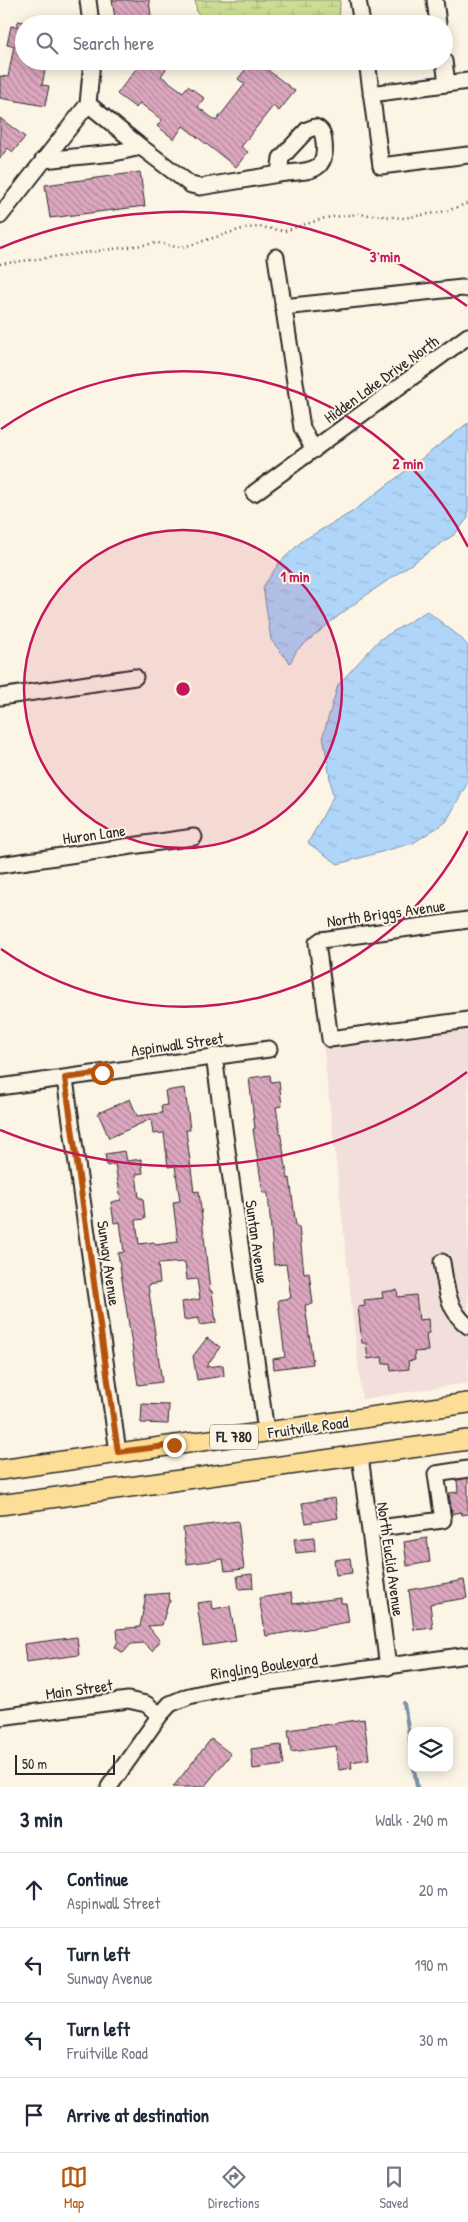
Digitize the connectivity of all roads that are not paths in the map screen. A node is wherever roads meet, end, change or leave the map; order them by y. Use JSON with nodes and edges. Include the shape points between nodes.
{"nodes":[{"id":1,"x":88,"y":0,"type":"edge"},
{"id":2,"x":358,"y":0,"type":"edge"},
{"id":3,"x":435,"y":0,"type":"edge"},
{"id":4,"x":90,"y":15,"type":"edge"},
{"id":5,"x":360,"y":15,"type":"edge"},
{"id":6,"x":437,"y":15,"type":"edge"},
{"id":7,"x":91,"y":70,"type":"edge"},
{"id":8,"x":368,"y":70,"type":"edge"},
{"id":9,"x":445,"y":70,"type":"edge"},
{"id":10,"x":468,"y":81,"type":"edge"},
{"id":11,"x":447,"y":84,"type":"junction"},
{"id":12,"x":371,"y":94,"type":"junction"},
{"id":13,"x":88,"y":104,"type":"junction"},
{"id":14,"x":141,"y":147,"type":"junction"},
{"id":15,"x":468,"y":154,"type":"edge"},
{"id":16,"x":44,"y":160,"type":"junction"},
{"id":17,"x":279,"y":174,"type":"dead end"},
{"id":18,"x":0,"y":216,"type":"edge"},
{"id":19,"x":276,"y":257,"type":"dead end"},
{"id":20,"x":468,"y":289,"type":"edge"},
{"id":21,"x":283,"y":307,"type":"junction"},
{"id":22,"x":468,"y":336,"type":"edge"},
{"id":23,"x":314,"y":450,"type":"junction"},
{"id":24,"x":254,"y":493,"type":"dead end"},
{"id":25,"x":135,"y":677,"type":"dead end"},
{"id":26,"x":0,"y":697,"type":"edge"},
{"id":27,"x":194,"y":837,"type":"dead end"},
{"id":28,"x":0,"y":865,"type":"edge"},
{"id":29,"x":468,"y":920,"type":"edge"},
{"id":30,"x":468,"y":1020,"type":"edge"},
{"id":31,"x":269,"y":1048,"type":"dead end"},
{"id":32,"x":214,"y":1056,"type":"junction"},
{"id":33,"x":65,"y":1078,"type":"junction"},
{"id":34,"x":0,"y":1087,"type":"edge"},
{"id":35,"x":442,"y":1262,"type":"dead end"},
{"id":36,"x":468,"y":1326,"type":"edge"},
{"id":37,"x":468,"y":1404,"type":"edge"},
{"id":38,"x":266,"y":1432,"type":"junction"},
{"id":39,"x":468,"y":1440,"type":"edge"},
{"id":40,"x":118,"y":1452,"type":"junction"},
{"id":41,"x":360,"y":1456,"type":"junction"},
{"id":42,"x":468,"y":1469,"type":"edge"},
{"id":43,"x":0,"y":1470,"type":"edge"},
{"id":44,"x":0,"y":1505,"type":"edge"},
{"id":45,"x":370,"y":1529,"type":"junction"},
{"id":46,"x":468,"y":1655,"type":"edge"},
{"id":47,"x":388,"y":1666,"type":"junction"},
{"id":48,"x":160,"y":1715,"type":"junction"},
{"id":49,"x":0,"y":1717,"type":"edge"},
{"id":50,"x":109,"y":1787,"type":"edge"}],
"edges":[{"from":1,"to":4,"type":"street"},
{"from":2,"to":5,"type":"street"},
{"from":3,"to":6,"type":"street"},
{"from":7,"to":13,"type":"street"},
{"from":8,"to":12,"type":"street"},
{"from":9,"to":11,"type":"street"},
{"from":10,"to":11,"type":"street"},
{"from":11,"to":12,"type":"street"},
{"from":12,"to":15,"type":"street","via":[[381,166]]},
{"from":13,"to":14,"type":"street"},
{"from":13,"to":16,"type":"street"},
{"from":14,"to":16,"type":"street"},
{"from":14,"to":17,"type":"street","via":[[191,185],[200,187]]},
{"from":16,"to":18,"type":"street"},
{"from":19,"to":21,"type":"street"},
{"from":20,"to":21,"type":"street"},
{"from":21,"to":23,"type":"street","via":[[302,428]]},
{"from":22,"to":23,"type":"street","name":"Hidden Lake Drive North"},
{"from":23,"to":24,"type":"street","name":"Hidden Lake Drive North"},
{"from":25,"to":26,"type":"street"},
{"from":27,"to":28,"type":"street","name":"Huron Lane"},
{"from":29,"to":30,"type":"street","name":"North Briggs Avenue","via":[[317,942],[330,1039]]},
{"from":31,"to":32,"type":"street","name":"Aspinwall Street"},
{"from":32,"to":33,"type":"street","name":"Aspinwall Street"},
{"from":32,"to":38,"type":"street","name":"Suntan Avenue"},
{"from":33,"to":34,"type":"street","name":"Aspinwall Street"},
{"from":33,"to":40,"type":"street","name":"Sunway Avenue"},
{"from":35,"to":36,"type":"street","via":[[451,1306]]},
{"from":37,"to":38,"type":"main road","name":"Fruitville Road","number":"FL 780"},
{"from":38,"to":40,"type":"main road","name":"Fruitville Road","number":"FL 780"},
{"from":39,"to":41,"type":"main road","number":"FL 780"},
{"from":40,"to":43,"type":"main road","name":"Fruitville Road","number":"FL 780"},
{"from":41,"to":44,"type":"main road","number":"FL 780"},
{"from":41,"to":45,"type":"street","name":"North Euclid Avenue"},
{"from":42,"to":45,"type":"street","via":[[436,1474],[443,1520]]},
{"from":45,"to":47,"type":"street","name":"North Euclid Avenue"},
{"from":46,"to":47,"type":"street","name":"Ringling Boulevard"},
{"from":47,"to":48,"type":"street","name":"Ringling Boulevard","via":[[197,1694],[170,1704]]},
{"from":48,"to":49,"type":"street","name":"Main Street","via":[[146,1704],[128,1700]]},
{"from":48,"to":50,"type":"street","name":"Ringling Boulevard"}]}
